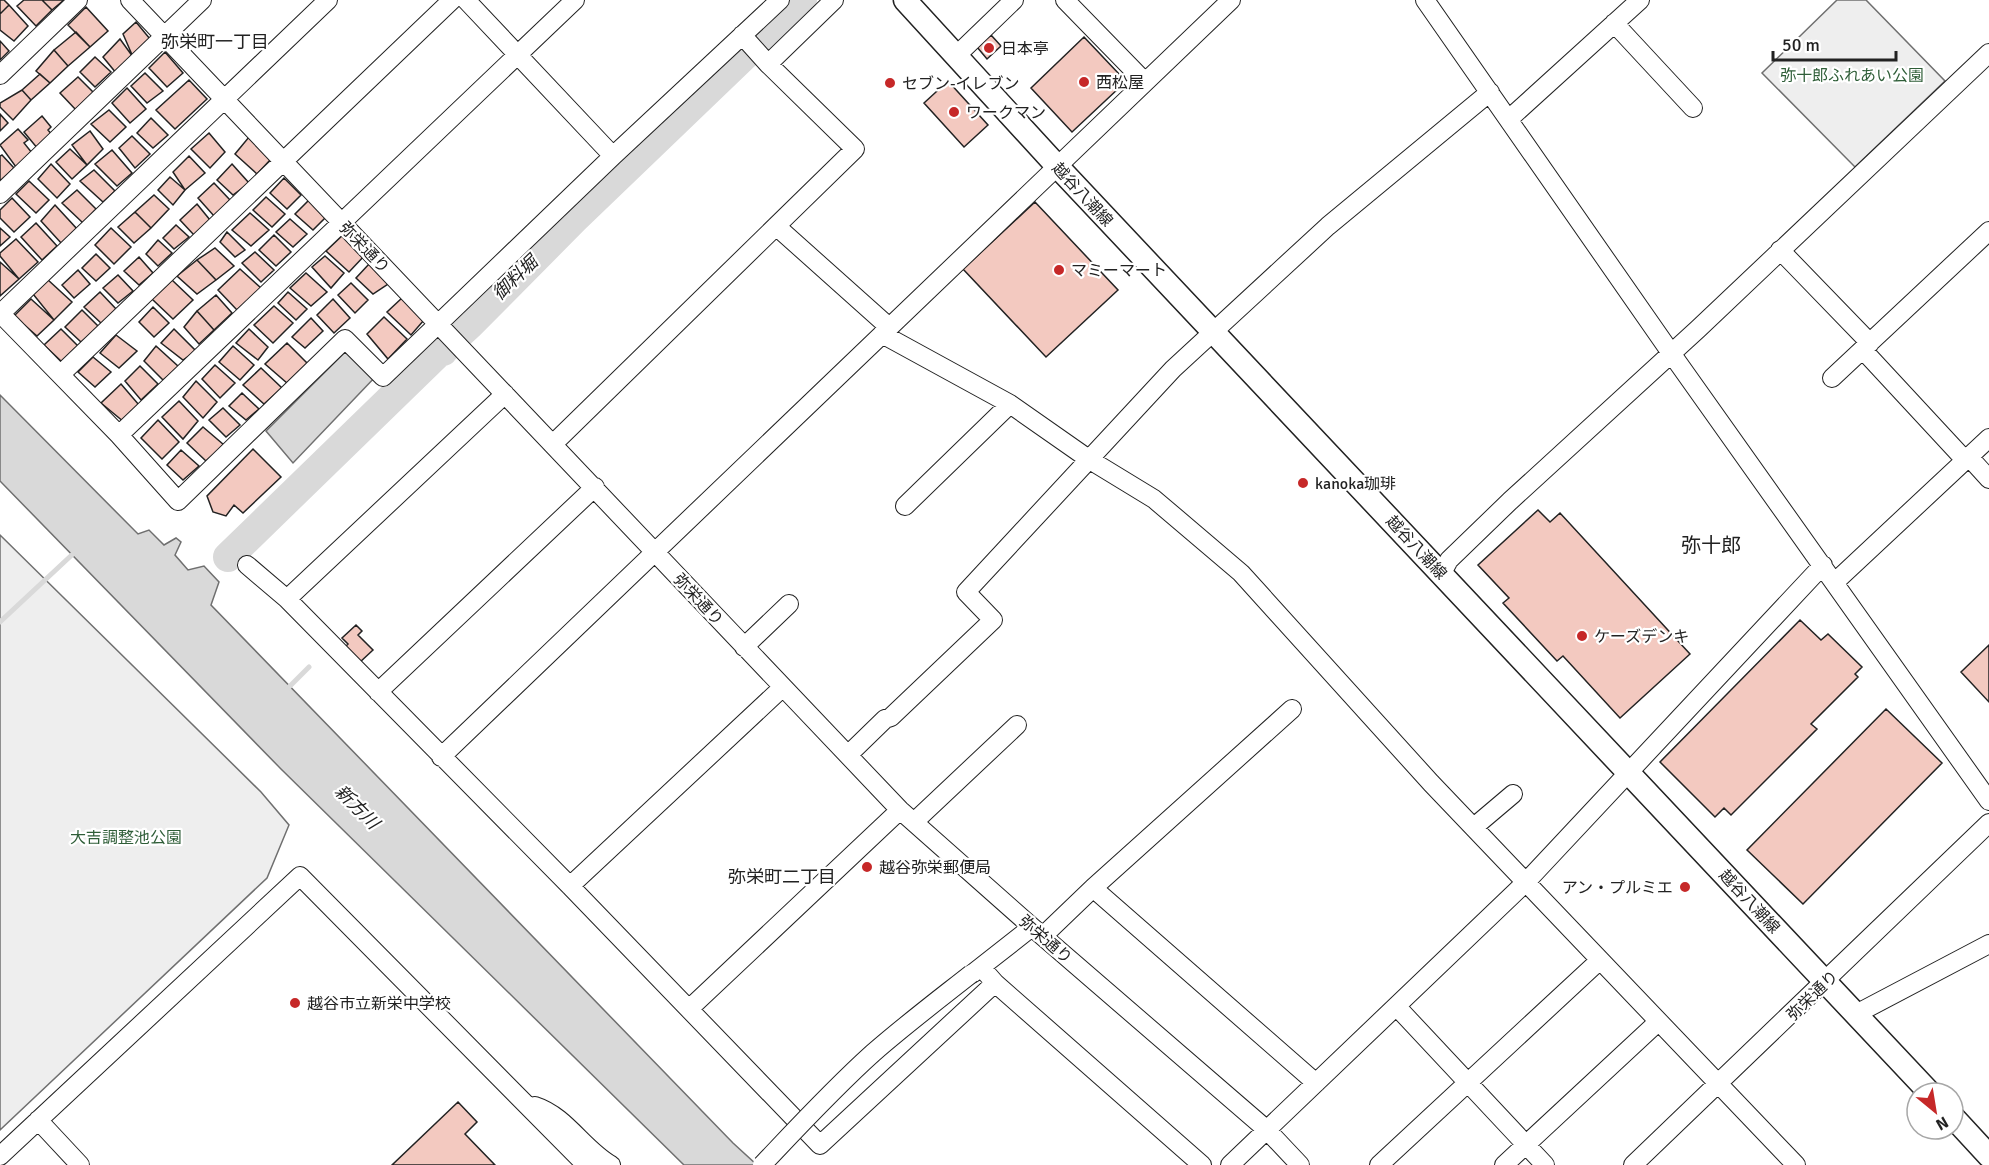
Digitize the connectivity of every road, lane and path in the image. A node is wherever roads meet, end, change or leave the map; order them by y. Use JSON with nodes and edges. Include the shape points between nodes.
{"nodes":[{"id":1,"x":78,"y":0,"type":"edge"},
{"id":2,"x":130,"y":0,"type":"edge"},
{"id":3,"x":202,"y":0,"type":"edge"},
{"id":4,"x":328,"y":0,"type":"edge"},
{"id":5,"x":452,"y":0,"type":"edge"},
{"id":6,"x":466,"y":0,"type":"edge"},
{"id":7,"x":574,"y":0,"type":"edge"},
{"id":8,"x":780,"y":0,"type":"edge"},
{"id":9,"x":834,"y":0,"type":"edge"},
{"id":10,"x":905,"y":0,"type":"edge"},
{"id":11,"x":1014,"y":0,"type":"edge"},
{"id":12,"x":1065,"y":0,"type":"edge"},
{"id":13,"x":1231,"y":0,"type":"edge"},
{"id":14,"x":1425,"y":0,"type":"edge"},
{"id":15,"x":1640,"y":0,"type":"edge"},
{"id":16,"x":1614,"y":23,"type":"junction"},
{"id":17,"x":165,"y":36,"type":"junction"},
{"id":18,"x":743,"y":37,"type":"junction"},
{"id":19,"x":1989,"y":53,"type":"edge"},
{"id":20,"x":518,"y":54,"type":"junction"},
{"id":21,"x":957,"y":55,"type":"junction"},
{"id":22,"x":766,"y":63,"type":"junction"},
{"id":23,"x":0,"y":75,"type":"edge"},
{"id":24,"x":1145,"y":82,"type":"junction"},
{"id":25,"x":1490,"y":92,"type":"junction"},
{"id":26,"x":224,"y":99,"type":"junction"},
{"id":27,"x":1693,"y":108,"type":"dead end"},
{"id":28,"x":1509,"y":119,"type":"junction"},
{"id":29,"x":613,"y":156,"type":"junction"},
{"id":30,"x":283,"y":161,"type":"junction"},
{"id":31,"x":1057,"y":166,"type":"junction"},
{"id":32,"x":0,"y":194,"type":"edge"},
{"id":33,"x":342,"y":222,"type":"junction"},
{"id":34,"x":776,"y":226,"type":"junction"},
{"id":35,"x":1989,"y":231,"type":"edge"},
{"id":36,"x":1780,"y":250,"type":"junction"},
{"id":37,"x":0,"y":313,"type":"edge"},
{"id":38,"x":440,"y":326,"type":"junction"},
{"id":39,"x":885,"y":330,"type":"junction"},
{"id":40,"x":1214,"y":332,"type":"junction"},
{"id":41,"x":1867,"y":347,"type":"junction"},
{"id":42,"x":1671,"y":353,"type":"junction"},
{"id":43,"x":61,"y":374,"type":"junction"},
{"id":44,"x":1832,"y":378,"type":"dead end"},
{"id":45,"x":505,"y":394,"type":"junction"},
{"id":46,"x":1011,"y":404,"type":"junction"},
{"id":47,"x":119,"y":435,"type":"junction"},
{"id":48,"x":1989,"y":438,"type":"edge"},
{"id":49,"x":553,"y":444,"type":"junction"},
{"id":50,"x":1967,"y":459,"type":"junction"},
{"id":51,"x":1090,"y":460,"type":"junction"},
{"id":52,"x":1989,"y":479,"type":"edge"},
{"id":53,"x":595,"y":487,"type":"junction"},
{"id":54,"x":905,"y":506,"type":"dead end"},
{"id":55,"x":654,"y":551,"type":"junction"},
{"id":56,"x":247,"y":565,"type":"dead end"},
{"id":57,"x":1823,"y":565,"type":"junction"},
{"id":58,"x":1442,"y":573,"type":"junction"},
{"id":59,"x":1835,"y":582,"type":"junction"},
{"id":60,"x":287,"y":599,"type":"junction"},
{"id":61,"x":789,"y":604,"type":"dead end"},
{"id":62,"x":744,"y":647,"type":"junction"},
{"id":63,"x":783,"y":687,"type":"junction"},
{"id":64,"x":378,"y":692,"type":"junction"},
{"id":65,"x":1292,"y":709,"type":"dead end"},
{"id":66,"x":1017,"y":725,"type":"dead end"},
{"id":67,"x":848,"y":754,"type":"junction"},
{"id":68,"x":441,"y":757,"type":"junction"},
{"id":69,"x":1629,"y":772,"type":"junction"},
{"id":70,"x":1513,"y":795,"type":"dead end"},
{"id":71,"x":1989,"y":801,"type":"edge"},
{"id":72,"x":907,"y":816,"type":"junction"},
{"id":73,"x":1989,"y":823,"type":"edge"},
{"id":74,"x":1474,"y":827,"type":"junction"},
{"id":75,"x":1526,"y":882,"type":"junction"},
{"id":76,"x":570,"y":886,"type":"junction"},
{"id":77,"x":1093,"y":888,"type":"junction"},
{"id":78,"x":1038,"y":932,"type":"junction"},
{"id":79,"x":1989,"y":944,"type":"edge"},
{"id":80,"x":1599,"y":960,"type":"junction"},
{"id":81,"x":976,"y":971,"type":"junction"},
{"id":82,"x":1826,"y":981,"type":"junction"},
{"id":83,"x":995,"y":983,"type":"junction"},
{"id":84,"x":1397,"y":1007,"type":"junction"},
{"id":85,"x":688,"y":1009,"type":"junction"},
{"id":86,"x":1856,"y":1014,"type":"junction"},
{"id":87,"x":1659,"y":1022,"type":"junction"},
{"id":88,"x":1919,"y":1081,"type":"edge"},
{"id":89,"x":1316,"y":1083,"type":"junction"},
{"id":90,"x":1468,"y":1083,"type":"junction"},
{"id":91,"x":1719,"y":1084,"type":"junction"},
{"id":92,"x":522,"y":1100,"type":"junction"},
{"id":93,"x":38,"y":1120,"type":"junction"},
{"id":94,"x":1267,"y":1130,"type":"junction"},
{"id":95,"x":1965,"y":1130,"type":"edge"},
{"id":96,"x":1526,"y":1145,"type":"junction"},
{"id":97,"x":0,"y":1156,"type":"edge"},
{"id":98,"x":1989,"y":1156,"type":"edge"},
{"id":99,"x":80,"y":1165,"type":"edge"},
{"id":100,"x":586,"y":1165,"type":"edge"},
{"id":101,"x":611,"y":1165,"type":"edge"},
{"id":102,"x":762,"y":1165,"type":"edge"},
{"id":103,"x":1202,"y":1165,"type":"edge"},
{"id":104,"x":1230,"y":1165,"type":"edge"},
{"id":105,"x":1300,"y":1165,"type":"edge"},
{"id":106,"x":1379,"y":1165,"type":"edge"},
{"id":107,"x":1504,"y":1165,"type":"edge"},
{"id":108,"x":1545,"y":1165,"type":"edge"},
{"id":109,"x":1633,"y":1165,"type":"edge"},
{"id":110,"x":1796,"y":1165,"type":"edge"}],
"edges":[{"from":1,"to":23,"type":"street"},
{"from":2,"to":17,"type":"street","name":"弥栄通り"},
{"from":3,"to":17,"type":"street"},
{"from":4,"to":26,"type":"street"},
{"from":5,"to":30,"type":"street"},
{"from":6,"to":20,"type":"street"},
{"from":7,"to":20,"type":"street"},
{"from":8,"to":18,"type":"street"},
{"from":9,"to":22,"type":"street"},
{"from":10,"to":21,"type":"main road","name":"越谷八潮線"},
{"from":11,"to":21,"type":"street"},
{"from":12,"to":24,"type":"street"},
{"from":13,"to":24,"type":"street"},
{"from":14,"to":25,"type":"street"},
{"from":15,"to":16,"type":"street"},
{"from":16,"to":27,"type":"street"},
{"from":16,"to":28,"type":"street"},
{"from":17,"to":26,"type":"street","name":"弥栄通り"},
{"from":17,"to":32,"type":"street"},
{"from":18,"to":22,"type":"street"},
{"from":18,"to":29,"type":"street"},
{"from":19,"to":36,"type":"street"},
{"from":20,"to":29,"type":"street"},
{"from":20,"to":33,"type":"street"},
{"from":21,"to":31,"type":"main road","name":"越谷八潮線"},
{"from":22,"to":34,"type":"street","via":[[855,149]]},
{"from":24,"to":31,"type":"street"},
{"from":25,"to":28,"type":"street"},
{"from":25,"to":40,"type":"street","via":[[1328,226]]},
{"from":26,"to":30,"type":"street","name":"弥栄通り"},
{"from":26,"to":37,"type":"street"},
{"from":28,"to":42,"type":"street"},
{"from":29,"to":38,"type":"street"},
{"from":30,"to":33,"type":"street","name":"弥栄通り"},
{"from":30,"to":43,"type":"street"},
{"from":31,"to":39,"type":"street"},
{"from":31,"to":40,"type":"main road","name":"越谷八潮線"},
{"from":33,"to":38,"type":"street","name":"弥栄通り"},
{"from":33,"to":47,"type":"street"},
{"from":34,"to":39,"type":"street"},
{"from":34,"to":49,"type":"street"},
{"from":35,"to":41,"type":"street"},
{"from":36,"to":41,"type":"street"},
{"from":36,"to":42,"type":"street"},
{"from":37,"to":43,"type":"street"},
{"from":38,"to":45,"type":"street","name":"弥栄通り"},
{"from":38,"to":47,"type":"street","via":[[383,377],[345,339],[177,501]]},
{"from":39,"to":46,"type":"street"},
{"from":39,"to":55,"type":"street"},
{"from":40,"to":51,"type":"street","via":[[1173,369]]},
{"from":40,"to":58,"type":"main road","name":"越谷八潮線"},
{"from":41,"to":44,"type":"street"},
{"from":41,"to":50,"type":"street"},
{"from":42,"to":57,"type":"street"},
{"from":42,"to":58,"type":"street","via":[[1510,501],[1449,560]]},
{"from":43,"to":47,"type":"street"},
{"from":45,"to":49,"type":"street","name":"弥栄通り"},
{"from":45,"to":60,"type":"street"},
{"from":46,"to":51,"type":"street"},
{"from":46,"to":54,"type":"street"},
{"from":48,"to":50,"type":"street"},
{"from":49,"to":53,"type":"street","name":"弥栄通り"},
{"from":50,"to":52,"type":"street"},
{"from":50,"to":59,"type":"street"},
{"from":51,"to":67,"type":"street","via":[[966,592],[993,620]]},
{"from":51,"to":74,"type":"street","via":[[1154,499],[1241,573]]},
{"from":53,"to":55,"type":"street","name":"弥栄通り"},
{"from":53,"to":64,"type":"street"},
{"from":55,"to":62,"type":"street","name":"弥栄通り"},
{"from":55,"to":68,"type":"street"},
{"from":56,"to":60,"type":"street"},
{"from":57,"to":59,"type":"street"},
{"from":57,"to":69,"type":"street"},
{"from":58,"to":69,"type":"main road","name":"越谷八潮線"},
{"from":59,"to":71,"type":"street"},
{"from":60,"to":64,"type":"street"},
{"from":61,"to":62,"type":"street"},
{"from":62,"to":63,"type":"street","name":"弥栄通り"},
{"from":63,"to":67,"type":"street","name":"弥栄通り"},
{"from":63,"to":76,"type":"street"},
{"from":64,"to":68,"type":"street"},
{"from":65,"to":77,"type":"street"},
{"from":66,"to":72,"type":"street"},
{"from":67,"to":72,"type":"street","name":"弥栄通り"},
{"from":68,"to":76,"type":"street"},
{"from":69,"to":75,"type":"street"},
{"from":69,"to":82,"type":"main road","name":"越谷八潮線"},
{"from":70,"to":74,"type":"street"},
{"from":72,"to":78,"type":"street","name":"弥栄通り"},
{"from":72,"to":85,"type":"street"},
{"from":73,"to":82,"type":"street","name":"弥栄通り"},
{"from":74,"to":75,"type":"street"},
{"from":75,"to":80,"type":"street"},
{"from":75,"to":84,"type":"street"},
{"from":76,"to":85,"type":"street"},
{"from":77,"to":78,"type":"street"},
{"from":77,"to":89,"type":"street"},
{"from":78,"to":81,"type":"street"},
{"from":78,"to":94,"type":"street","name":"弥栄通り"},
{"from":79,"to":86,"type":"street"},
{"from":80,"to":87,"type":"street"},
{"from":80,"to":90,"type":"street"},
{"from":81,"to":83,"type":"street"},
{"from":81,"to":102,"type":"street","bridge":true,"via":[[873,1054]]},
{"from":82,"to":86,"type":"main road","name":"越谷八潮線"},
{"from":82,"to":91,"type":"street","name":"弥栄通り"},
{"from":83,"to":85,"type":"street","via":[[820,1145]]},
{"from":83,"to":103,"type":"street"},
{"from":84,"to":89,"type":"street"},
{"from":84,"to":90,"type":"street"},
{"from":86,"to":88,"type":"main road","name":"越谷八潮線"},
{"from":87,"to":91,"type":"street"},
{"from":87,"to":96,"type":"street"},
{"from":89,"to":94,"type":"street"},
{"from":90,"to":96,"type":"street"},
{"from":90,"to":106,"type":"street"},
{"from":91,"to":109,"type":"street","name":"弥栄通り"},
{"from":91,"to":110,"type":"street"},
{"from":92,"to":93,"type":"street","via":[[300,876]]},
{"from":92,"to":100,"type":"street"},
{"from":92,"to":101,"type":"street","via":[[556,1117],[599,1159]]},
{"from":93,"to":97,"type":"street"},
{"from":93,"to":99,"type":"street"},
{"from":94,"to":104,"type":"street"},
{"from":94,"to":105,"type":"street","name":"弥栄通り"},
{"from":95,"to":98,"type":"main road"},
{"from":96,"to":107,"type":"street"},
{"from":96,"to":108,"type":"street"}]}
